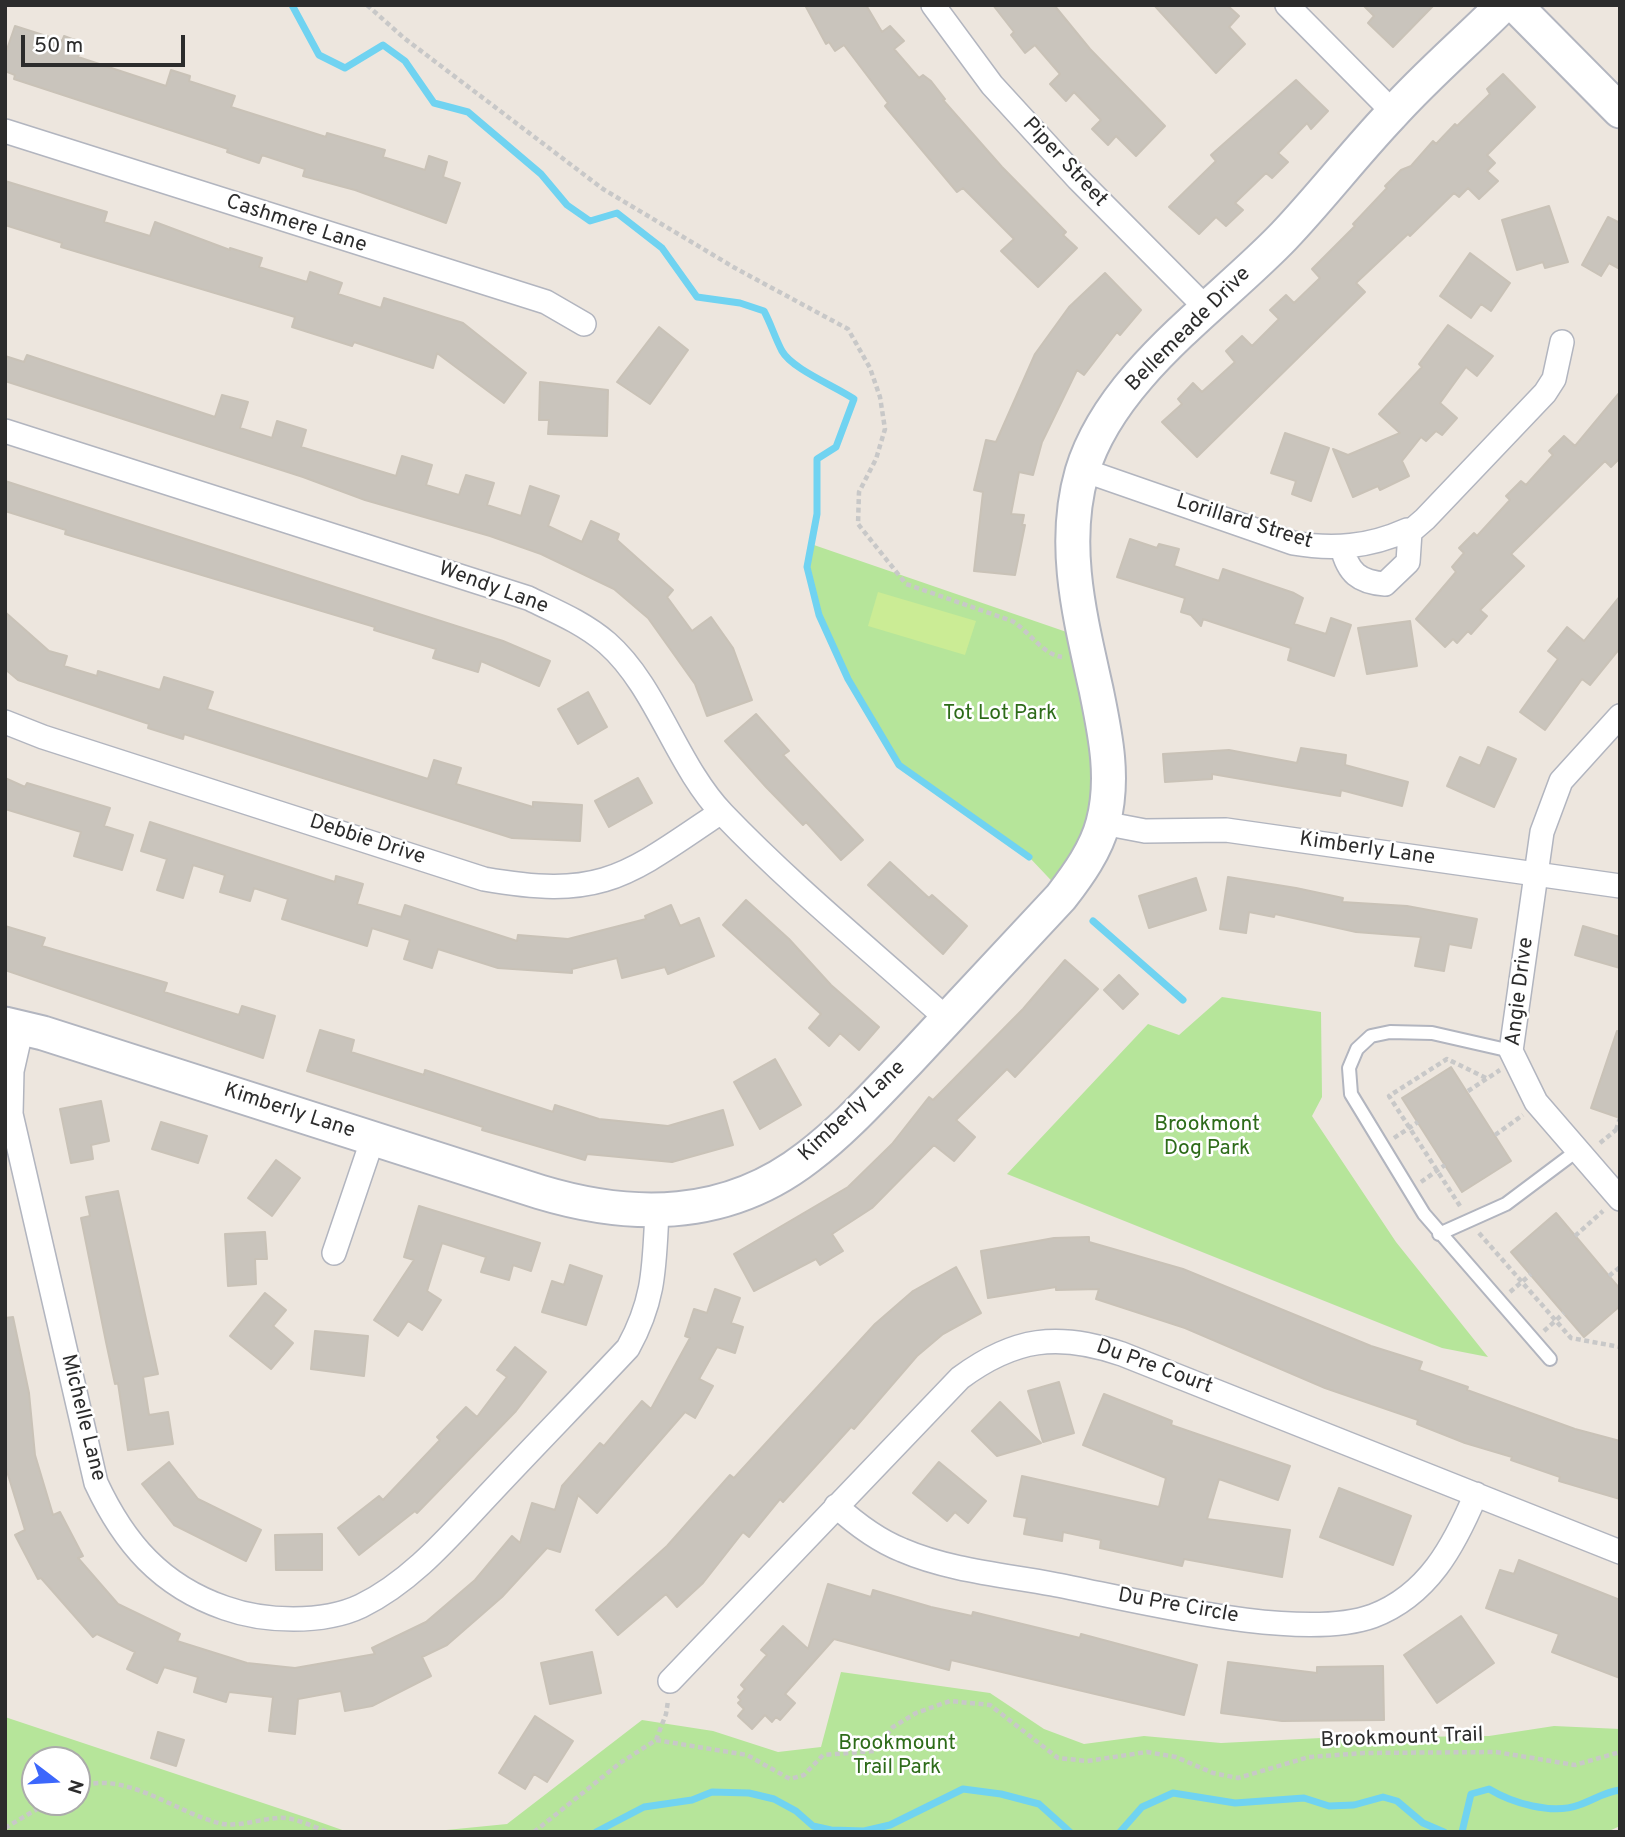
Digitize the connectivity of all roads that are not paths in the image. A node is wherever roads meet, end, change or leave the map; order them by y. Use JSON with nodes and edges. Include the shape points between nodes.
{"nodes":[{"id":1,"x":933,"y":5,"type":"edge"},
{"id":2,"x":1287,"y":5,"type":"edge"},
{"id":3,"x":1503,"y":5,"type":"edge"},
{"id":4,"x":1515,"y":5,"type":"edge"},
{"id":5,"x":1620,"y":111,"type":"edge"},
{"id":6,"x":1393,"y":112,"type":"junction"},
{"id":7,"x":5,"y":131,"type":"edge"},
{"id":8,"x":1208,"y":310,"type":"junction"},
{"id":9,"x":584,"y":324,"type":"dead end"},
{"id":10,"x":1562,"y":342,"type":"dead end"},
{"id":11,"x":5,"y":431,"type":"edge"},
{"id":12,"x":1083,"y":470,"type":"junction"},
{"id":13,"x":1410,"y":532,"type":"junction"},
{"id":14,"x":1342,"y":547,"type":"junction"},
{"id":15,"x":1620,"y":716,"type":"edge"},
{"id":16,"x":5,"y":722,"type":"edge"},
{"id":17,"x":721,"y":812,"type":"junction"},
{"id":18,"x":1103,"y":823,"type":"junction"},
{"id":19,"x":1536,"y":875,"type":"junction"},
{"id":20,"x":1620,"y":886,"type":"edge"},
{"id":21,"x":947,"y":1019,"type":"junction"},
{"id":22,"x":14,"y":1026,"type":"edge"},
{"id":23,"x":1511,"y":1051,"type":"junction"},
{"id":24,"x":373,"y":1138,"type":"junction"},
{"id":25,"x":1578,"y":1150,"type":"junction"},
{"id":26,"x":1619,"y":1198,"type":"edge"},
{"id":27,"x":657,"y":1212,"type":"junction"},
{"id":28,"x":1439,"y":1234,"type":"junction"},
{"id":29,"x":334,"y":1253,"type":"dead end"},
{"id":30,"x":1550,"y":1359,"type":"dead end"},
{"id":31,"x":1476,"y":1494,"type":"junction"},
{"id":32,"x":836,"y":1506,"type":"junction"},
{"id":33,"x":1620,"y":1552,"type":"edge"},
{"id":34,"x":670,"y":1681,"type":"road end"}],
"edges":[{"from":1,"to":8,"type":"street","name":"Piper Street","via":[[1009,104]]},
{"from":2,"to":6,"type":"street"},
{"from":3,"to":6,"type":"street","name":"Bellemeade Drive"},
{"from":4,"to":5,"type":"street"},
{"from":6,"to":8,"type":"street","name":"Bellemeade Drive","via":[[1283,238]]},
{"from":7,"to":9,"type":"street","name":"Cashmere Lane","via":[[546,302]]},
{"from":8,"to":12,"type":"street","name":"Bellemeade Drive","via":[[1119,401]]},
{"from":10,"to":13,"type":"street","name":"Lorillard Street","via":[[1545,393],[1448,498]]},
{"from":11,"to":17,"type":"street","name":"Wendy Lane","via":[[528,598],[572,619],[607,643],[632,672],[687,766]]},
{"from":12,"to":14,"type":"street","name":"Lorillard Street","via":[[1293,543]]},
{"from":12,"to":18,"type":"street","name":"Bellemeade Drive","via":[[1071,520],[1072,557],[1106,737],[1109,779]]},
{"from":13,"to":14,"type":"street","name":"Lorillard Street"},
{"from":13,"to":14,"type":"street","via":[[1408,562],[1385,584],[1356,577],[1346,566]]},
{"from":15,"to":19,"type":"street","name":"Angie Drive","via":[[1561,781],[1542,832]]},
{"from":16,"to":17,"type":"street","name":"Debbie Drive","via":[[484,879],[534,888],[613,879],[652,860]]},
{"from":17,"to":21,"type":"street","name":"Wendy Lane"},
{"from":18,"to":19,"type":"street","name":"Kimberly Lane","via":[[1145,831],[1226,830]]},
{"from":18,"to":21,"type":"street","name":"Kimberly Lane","via":[[1085,862],[1061,897]]},
{"from":19,"to":20,"type":"street","name":"Kimberly Lane"},
{"from":19,"to":23,"type":"street","name":"Angie Drive"},
{"from":21,"to":27,"type":"street","name":"Kimberly Lane","via":[[807,1158],[737,1196]]},
{"from":22,"to":24,"type":"street","name":"Kimberly Lane"},
{"from":22,"to":27,"type":"street","name":"Michelle Lane","via":[[11,1114],[96,1483],[115,1522],[162,1573],[180,1588],[239,1613],[297,1617],[358,1607],[393,1587],[434,1552],[628,1348],[652,1293]]},
{"from":23,"to":25,"type":"street","name":"Angie Drive","via":[[1536,1102]]},
{"from":23,"to":28,"type":"lane","via":[[1432,1033],[1390,1032],[1371,1036],[1357,1049],[1349,1069],[1351,1094]]},
{"from":24,"to":27,"type":"street","name":"Kimberly Lane","via":[[579,1204]]},
{"from":24,"to":29,"type":"street"},
{"from":25,"to":26,"type":"street","name":"Angie Drive"},
{"from":25,"to":28,"type":"lane","via":[[1506,1204]]},
{"from":28,"to":30,"type":"lane"},
{"from":31,"to":32,"type":"street","name":"Du Pre Circle","via":[[1448,1553],[1415,1592],[1374,1615],[1324,1625],[1182,1609],[928,1559],[880,1540]]},
{"from":31,"to":32,"type":"street","name":"Du Pre Court","via":[[1122,1354],[1072,1340],[1023,1345],[982,1361],[939,1397]]},
{"from":31,"to":33,"type":"street","name":"Du Pre Court"},
{"from":32,"to":34,"type":"street","name":"Du Pre Court"}]}
